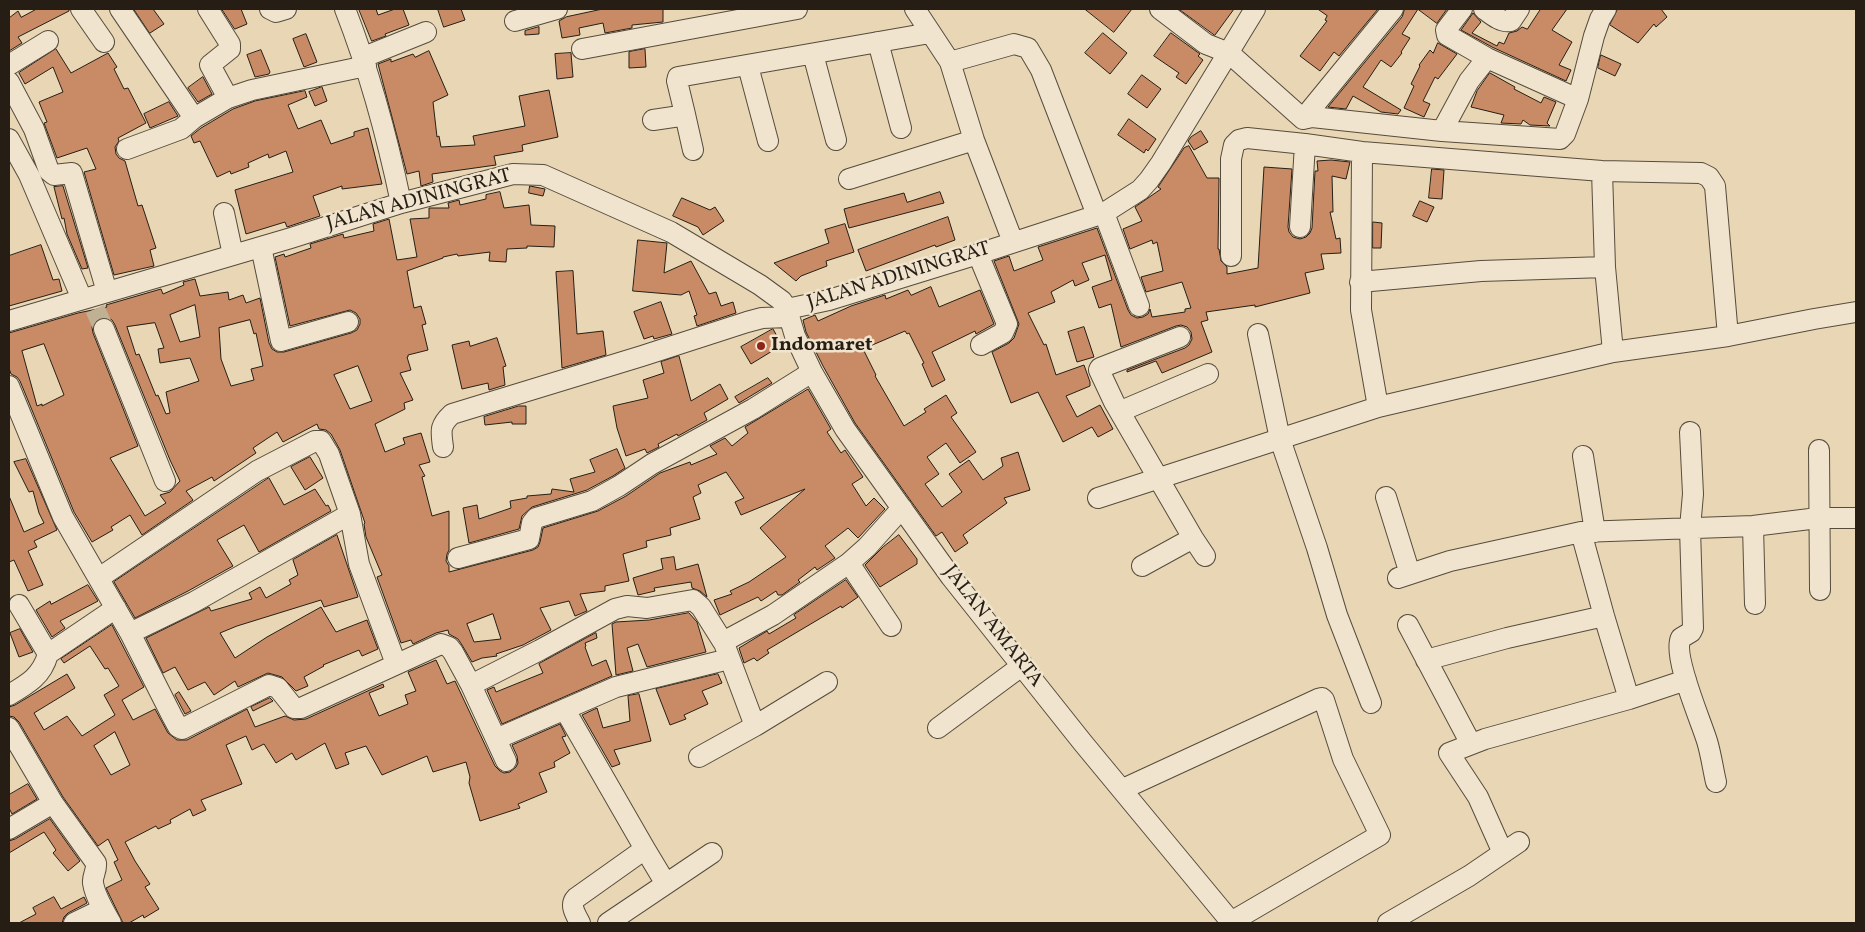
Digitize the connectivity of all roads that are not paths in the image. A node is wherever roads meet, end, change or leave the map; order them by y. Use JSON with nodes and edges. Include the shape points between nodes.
{"nodes":[{"id":1,"x":81,"y":9,"type":"edge"},
{"id":2,"x":120,"y":9,"type":"edge"},
{"id":3,"x":208,"y":9,"type":"edge"},
{"id":4,"x":270,"y":9,"type":"edge"},
{"id":5,"x":286,"y":9,"type":"edge"},
{"id":6,"x":345,"y":9,"type":"edge"},
{"id":7,"x":557,"y":9,"type":"edge"},
{"id":8,"x":797,"y":9,"type":"edge"},
{"id":9,"x":915,"y":9,"type":"edge"},
{"id":10,"x":1160,"y":9,"type":"edge"},
{"id":11,"x":1255,"y":9,"type":"edge"},
{"id":12,"x":1393,"y":9,"type":"edge"},
{"id":13,"x":1462,"y":9,"type":"edge"},
{"id":14,"x":1484,"y":9,"type":"edge"},
{"id":15,"x":1519,"y":9,"type":"edge"},
{"id":16,"x":1606,"y":9,"type":"edge"},
{"id":17,"x":515,"y":21,"type":"dead end"},
{"id":18,"x":426,"y":32,"type":"dead end"},
{"id":19,"x":930,"y":33,"type":"junction"},
{"id":20,"x":48,"y":42,"type":"dead end"},
{"id":21,"x":104,"y":42,"type":"dead end"},
{"id":22,"x":878,"y":42,"type":"junction"},
{"id":23,"x":582,"y":49,"type":"dead end"},
{"id":24,"x":1229,"y":53,"type":"junction"},
{"id":25,"x":813,"y":54,"type":"junction"},
{"id":26,"x":1487,"y":58,"type":"junction"},
{"id":27,"x":365,"y":61,"type":"junction"},
{"id":28,"x":950,"y":62,"type":"junction"},
{"id":29,"x":9,"y":65,"type":"edge"},
{"id":30,"x":748,"y":66,"type":"junction"},
{"id":31,"x":9,"y":82,"type":"edge"},
{"id":32,"x":228,"y":98,"type":"junction"},
{"id":33,"x":1578,"y":99,"type":"junction"},
{"id":34,"x":684,"y":110,"type":"junction"},
{"id":35,"x":194,"y":118,"type":"junction"},
{"id":36,"x":653,"y":120,"type":"dead end"},
{"id":37,"x":1303,"y":120,"type":"junction"},
{"id":38,"x":901,"y":128,"type":"dead end"},
{"id":39,"x":1442,"y":132,"type":"junction"},
{"id":40,"x":9,"y":139,"type":"edge"},
{"id":41,"x":836,"y":140,"type":"dead end"},
{"id":42,"x":974,"y":140,"type":"junction"},
{"id":43,"x":768,"y":141,"type":"dead end"},
{"id":44,"x":1305,"y":144,"type":"junction"},
{"id":45,"x":127,"y":149,"type":"dead end"},
{"id":46,"x":694,"y":150,"type":"dead end"},
{"id":47,"x":1362,"y":152,"type":"junction"},
{"id":48,"x":1602,"y":171,"type":"junction"},
{"id":49,"x":849,"y":179,"type":"dead end"},
{"id":50,"x":401,"y":203,"type":"junction"},
{"id":51,"x":224,"y":213,"type":"dead end"},
{"id":52,"x":1100,"y":214,"type":"junction"},
{"id":53,"x":1300,"y":227,"type":"dead end"},
{"id":54,"x":1013,"y":242,"type":"junction"},
{"id":55,"x":261,"y":247,"type":"junction"},
{"id":56,"x":978,"y":254,"type":"junction"},
{"id":57,"x":233,"y":255,"type":"junction"},
{"id":58,"x":1231,"y":256,"type":"dead end"},
{"id":59,"x":1605,"y":267,"type":"junction"},
{"id":60,"x":1360,"y":282,"type":"junction"},
{"id":61,"x":93,"y":299,"type":"junction"},
{"id":62,"x":1139,"y":306,"type":"dead end"},
{"id":63,"x":1856,"y":312,"type":"edge"},
{"id":64,"x":788,"y":313,"type":"junction"},
{"id":65,"x":9,"y":322,"type":"edge"},
{"id":66,"x":348,"y":322,"type":"dead end"},
{"id":67,"x":104,"y":330,"type":"tunnel mouth"},
{"id":68,"x":1258,"y":334,"type":"dead end"},
{"id":69,"x":1728,"y":336,"type":"junction"},
{"id":70,"x":1180,"y":337,"type":"dead end"},
{"id":71,"x":981,"y":346,"type":"dead end"},
{"id":72,"x":1613,"y":352,"type":"junction"},
{"id":73,"x":812,"y":372,"type":"junction"},
{"id":74,"x":1208,"y":374,"type":"dead end"},
{"id":75,"x":9,"y":386,"type":"edge"},
{"id":76,"x":1378,"y":407,"type":"junction"},
{"id":77,"x":1121,"y":411,"type":"junction"},
{"id":78,"x":1690,"y":432,"type":"dead end"},
{"id":79,"x":1280,"y":439,"type":"junction"},
{"id":80,"x":443,"y":447,"type":"dead end"},
{"id":81,"x":1819,"y":450,"type":"dead end"},
{"id":82,"x":1583,"y":456,"type":"dead end"},
{"id":83,"x":1160,"y":477,"type":"junction"},
{"id":84,"x":165,"y":480,"type":"dead end"},
{"id":85,"x":1386,"y":497,"type":"dead end"},
{"id":86,"x":1098,"y":498,"type":"dead end"},
{"id":87,"x":902,"y":508,"type":"junction"},
{"id":88,"x":350,"y":514,"type":"junction"},
{"id":89,"x":1818,"y":518,"type":"junction"},
{"id":90,"x":1856,"y":518,"type":"edge"},
{"id":91,"x":1753,"y":526,"type":"junction"},
{"id":92,"x":1690,"y":528,"type":"junction"},
{"id":93,"x":1588,"y":532,"type":"junction"},
{"id":94,"x":1193,"y":538,"type":"junction"},
{"id":95,"x":1205,"y":556,"type":"dead end"},
{"id":96,"x":458,"y":558,"type":"dead end"},
{"id":97,"x":849,"y":563,"type":"junction"},
{"id":98,"x":1142,"y":566,"type":"dead end"},
{"id":99,"x":99,"y":578,"type":"junction"},
{"id":100,"x":1820,"y":590,"type":"dead end"},
{"id":101,"x":1755,"y":604,"type":"dead end"},
{"id":102,"x":19,"y":605,"type":"dead end"},
{"id":103,"x":116,"y":608,"type":"junction"},
{"id":104,"x":1604,"y":616,"type":"junction"},
{"id":105,"x":1408,"y":625,"type":"dead end"},
{"id":106,"x":891,"y":626,"type":"dead end"},
{"id":107,"x":130,"y":633,"type":"junction"},
{"id":108,"x":726,"y":650,"type":"junction"},
{"id":109,"x":48,"y":654,"type":"junction"},
{"id":110,"x":1426,"y":660,"type":"junction"},
{"id":111,"x":396,"y":664,"type":"junction"},
{"id":112,"x":1023,"y":666,"type":"junction"},
{"id":113,"x":1686,"y":680,"type":"junction"},
{"id":114,"x":828,"y":682,"type":"dead end"},
{"id":115,"x":471,"y":685,"type":"junction"},
{"id":116,"x":9,"y":695,"type":"edge"},
{"id":117,"x":1629,"y":698,"type":"junction"},
{"id":118,"x":1371,"y":703,"type":"dead end"},
{"id":119,"x":565,"y":710,"type":"junction"},
{"id":120,"x":756,"y":726,"type":"junction"},
{"id":121,"x":9,"y":728,"type":"edge"},
{"id":122,"x":938,"y":728,"type":"dead end"},
{"id":123,"x":496,"y":739,"type":"junction"},
{"id":124,"x":1471,"y":744,"type":"junction"},
{"id":125,"x":699,"y":757,"type":"dead end"},
{"id":126,"x":506,"y":761,"type":"dead end"},
{"id":127,"x":1716,"y":782,"type":"dead end"},
{"id":128,"x":1123,"y":789,"type":"junction"},
{"id":129,"x":53,"y":803,"type":"junction"},
{"id":130,"x":9,"y":829,"type":"edge"},
{"id":131,"x":645,"y":849,"type":"junction"},
{"id":132,"x":712,"y":853,"type":"dead end"},
{"id":133,"x":666,"y":884,"type":"junction"},
{"id":134,"x":107,"y":916,"type":"edge"},
{"id":135,"x":1232,"y":922,"type":"edge"},
{"id":136,"x":74,"y":923,"type":"edge"},
{"id":137,"x":580,"y":923,"type":"edge"},
{"id":138,"x":608,"y":923,"type":"edge"},
{"id":139,"x":1388,"y":923,"type":"edge"}],
"edges":[{"from":1,"to":21,"type":"street"},
{"from":2,"to":35,"type":"street"},
{"from":3,"to":32,"type":"street","via":[[231,46],[210,67]]},
{"from":4,"to":5,"type":"street","via":[[276,12]]},
{"from":6,"to":27,"type":"street"},
{"from":7,"to":17,"type":"street"},
{"from":8,"to":23,"type":"street"},
{"from":9,"to":19,"type":"street"},
{"from":10,"to":24,"type":"street","via":[[1206,44]]},
{"from":11,"to":24,"type":"street","name":"JALAN ADININGRAT"},
{"from":12,"to":37,"type":"street"},
{"from":13,"to":26,"type":"street","via":[[1446,30],[1447,35]]},
{"from":14,"to":15,"type":"street","via":[[1506,22],[1511,21]]},
{"from":16,"to":33,"type":"street","via":[[1594,36]]},
{"from":18,"to":27,"type":"street"},
{"from":19,"to":22,"type":"street"},
{"from":19,"to":28,"type":"street"},
{"from":20,"to":29,"type":"street"},
{"from":22,"to":25,"type":"street"},
{"from":22,"to":38,"type":"street"},
{"from":24,"to":37,"type":"street"},
{"from":24,"to":52,"type":"street","name":"JALAN ADININGRAT","via":[[1149,180],[1140,190]]},
{"from":25,"to":30,"type":"street"},
{"from":25,"to":41,"type":"street"},
{"from":26,"to":33,"type":"street"},
{"from":26,"to":39,"type":"street","via":[[1469,81]]},
{"from":27,"to":32,"type":"street"},
{"from":27,"to":50,"type":"street","via":[[388,140]]},
{"from":28,"to":42,"type":"street"},
{"from":28,"to":52,"type":"street","via":[[1014,44],[1028,48],[1041,70]]},
{"from":30,"to":34,"type":"street","via":[[678,76]]},
{"from":30,"to":43,"type":"street"},
{"from":31,"to":61,"type":"street","via":[[34,129],[49,171],[54,175],[72,173]]},
{"from":32,"to":35,"type":"street"},
{"from":33,"to":39,"type":"street","via":[[1565,134],[1560,139]]},
{"from":34,"to":36,"type":"street","via":[[680,116]]},
{"from":34,"to":46,"type":"street"},
{"from":35,"to":45,"type":"street","via":[[181,129]]},
{"from":37,"to":39,"type":"street","via":[[1312,117]]},
{"from":40,"to":61,"type":"street"},
{"from":42,"to":49,"type":"street"},
{"from":42,"to":54,"type":"street"},
{"from":44,"to":47,"type":"street"},
{"from":44,"to":53,"type":"street"},
{"from":44,"to":58,"type":"street","via":[[1247,138],[1234,145],[1231,160]]},
{"from":47,"to":48,"type":"street"},
{"from":47,"to":60,"type":"street"},
{"from":48,"to":59,"type":"street"},
{"from":48,"to":69,"type":"street","via":[[1701,172],[1709,177],[1715,186]]},
{"from":50,"to":55,"type":"street","name":"JALAN ADININGRAT"},
{"from":50,"to":64,"type":"street","name":"JALAN ADININGRAT","via":[[514,174],[543,175],[671,232],[775,295]]},
{"from":51,"to":57,"type":"street"},
{"from":52,"to":54,"type":"street","name":"JALAN ADININGRAT"},
{"from":52,"to":62,"type":"street"},
{"from":54,"to":56,"type":"street","name":"JALAN ADININGRAT"},
{"from":55,"to":57,"type":"street","name":"JALAN ADININGRAT"},
{"from":55,"to":66,"type":"street","via":[[281,341]]},
{"from":56,"to":64,"type":"street","name":"JALAN ADININGRAT"},
{"from":56,"to":71,"type":"street","via":[[1007,324],[1003,333]]},
{"from":57,"to":61,"type":"street","name":"JALAN ADININGRAT"},
{"from":59,"to":60,"type":"street","via":[[1481,271]]},
{"from":59,"to":72,"type":"street"},
{"from":60,"to":76,"type":"street","via":[[1361,310]]},
{"from":61,"to":65,"type":"street","name":"JALAN ADININGRAT"},
{"from":63,"to":69,"type":"street"},
{"from":64,"to":73,"type":"street","name":"JALAN AMARTA"},
{"from":64,"to":80,"type":"street","via":[[747,322],[452,414],[441,429]]},
{"from":67,"to":84,"type":"street"},
{"from":68,"to":79,"type":"street"},
{"from":69,"to":72,"type":"street"},
{"from":70,"to":77,"type":"street","via":[[1100,368]]},
{"from":72,"to":76,"type":"street"},
{"from":73,"to":87,"type":"street","name":"JALAN AMARTA","via":[[845,428]]},
{"from":73,"to":96,"type":"street","via":[[599,498],[536,518],[532,522],[529,539]]},
{"from":74,"to":77,"type":"street"},
{"from":75,"to":99,"type":"street","via":[[63,517]]},
{"from":76,"to":79,"type":"street"},
{"from":77,"to":83,"type":"street"},
{"from":78,"to":92,"type":"street","via":[[1693,494]]},
{"from":79,"to":83,"type":"street"},
{"from":79,"to":118,"type":"street","via":[[1337,615]]},
{"from":81,"to":89,"type":"street"},
{"from":82,"to":93,"type":"street"},
{"from":83,"to":86,"type":"street"},
{"from":83,"to":94,"type":"street"},
{"from":85,"to":93,"type":"street","via":[[1404,576],[1450,561]]},
{"from":87,"to":97,"type":"street"},
{"from":87,"to":112,"type":"street","name":"JALAN AMARTA"},
{"from":88,"to":99,"type":"street","via":[[329,454],[323,442],[315,441],[257,471]]},
{"from":88,"to":107,"type":"street","via":[[194,602]]},
{"from":88,"to":111,"type":"street","via":[[359,564]]},
{"from":89,"to":90,"type":"street"},
{"from":89,"to":91,"type":"street"},
{"from":89,"to":100,"type":"street"},
{"from":91,"to":92,"type":"street"},
{"from":91,"to":101,"type":"street"},
{"from":92,"to":93,"type":"street"},
{"from":92,"to":113,"type":"street","via":[[1693,628],[1681,638],[1678,647]]},
{"from":93,"to":104,"type":"street"},
{"from":94,"to":95,"type":"street"},
{"from":94,"to":98,"type":"street"},
{"from":97,"to":106,"type":"street"},
{"from":97,"to":108,"type":"street"},
{"from":99,"to":103,"type":"street"},
{"from":102,"to":109,"type":"street"},
{"from":103,"to":107,"type":"street"},
{"from":103,"to":109,"type":"street"},
{"from":104,"to":110,"type":"street"},
{"from":104,"to":117,"type":"street"},
{"from":105,"to":110,"type":"street"},
{"from":107,"to":111,"type":"street","via":[[172,716],[182,729],[269,685],[278,688],[297,709]]},
{"from":108,"to":115,"type":"street","via":[[701,607],[693,600],[647,608],[627,606],[602,615]]},
{"from":108,"to":119,"type":"street","via":[[616,687]]},
{"from":108,"to":120,"type":"street"},
{"from":109,"to":116,"type":"street","via":[[36,678]]},
{"from":110,"to":124,"type":"street"},
{"from":111,"to":115,"type":"street","via":[[441,644],[446,645]]},
{"from":112,"to":122,"type":"street"},
{"from":112,"to":128,"type":"street","name":"JALAN AMARTA"},
{"from":113,"to":117,"type":"street"},
{"from":113,"to":127,"type":"street","via":[[1708,742]]},
{"from":114,"to":120,"type":"street"},
{"from":115,"to":123,"type":"street"},
{"from":117,"to":124,"type":"street"},
{"from":119,"to":123,"type":"street"},
{"from":119,"to":131,"type":"street"},
{"from":120,"to":125,"type":"street"},
{"from":121,"to":129,"type":"street"},
{"from":123,"to":126,"type":"street"},
{"from":124,"to":139,"type":"street","via":[[1449,754],[1511,848],[1470,876]]},
{"from":128,"to":135,"type":"street","name":"JALAN AMARTA"},
{"from":128,"to":135,"type":"street","via":[[1318,699],[1324,700],[1342,759],[1380,835]]},
{"from":129,"to":130,"type":"street"},
{"from":129,"to":134,"type":"street","via":[[96,864],[93,884]]},
{"from":131,"to":133,"type":"street"},
{"from":131,"to":137,"type":"street","via":[[573,901]]},
{"from":132,"to":133,"type":"street"},
{"from":133,"to":138,"type":"street"},
{"from":134,"to":136,"type":"street"}]}
